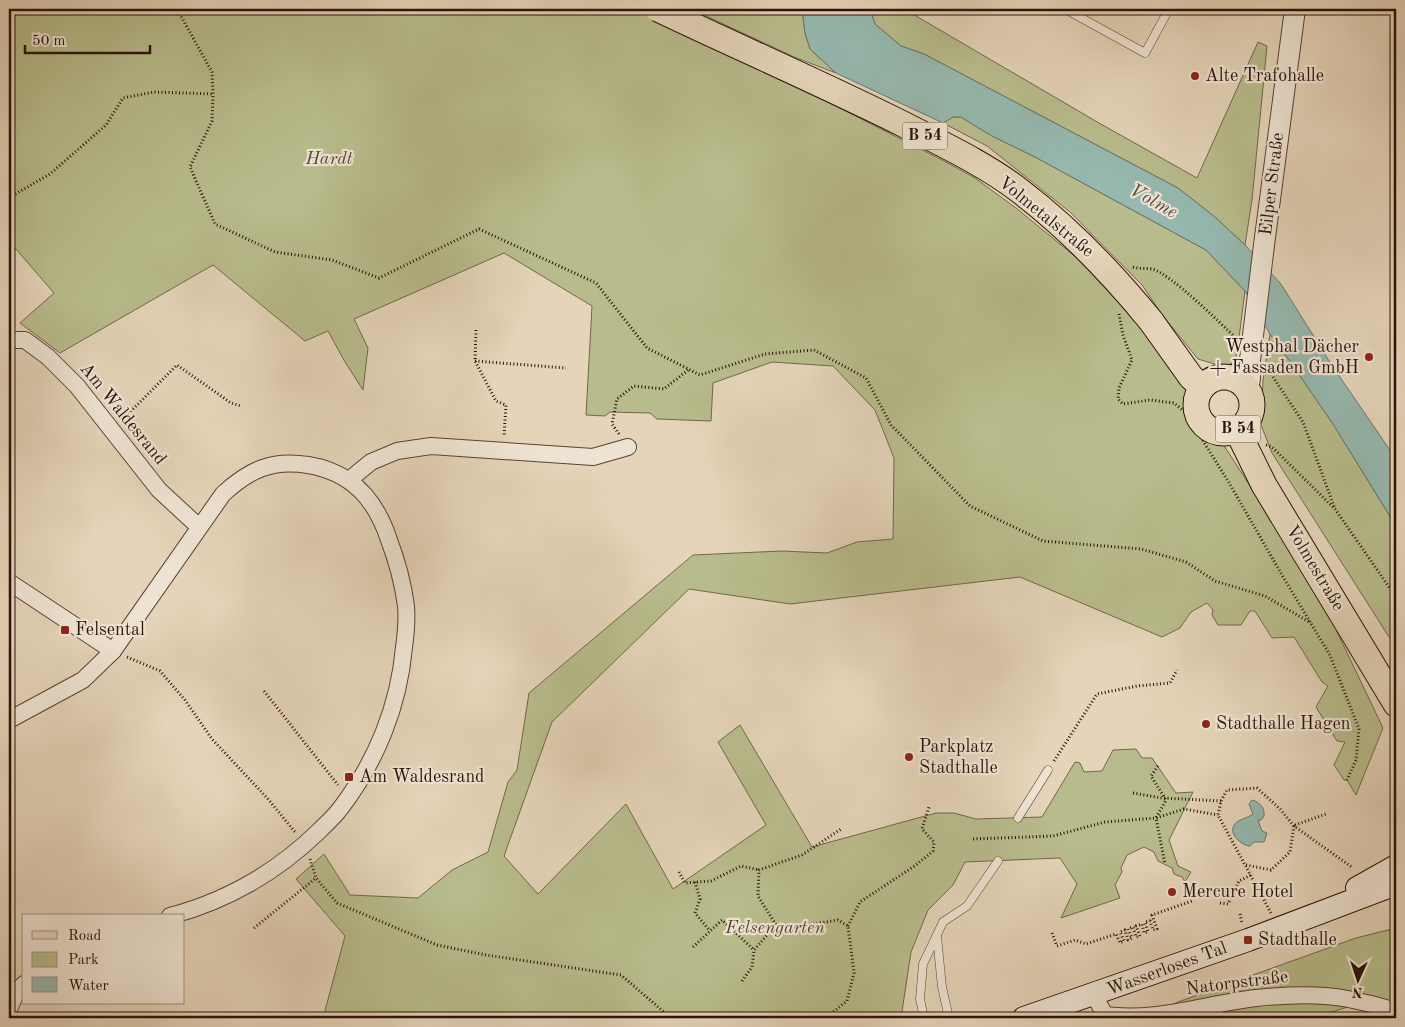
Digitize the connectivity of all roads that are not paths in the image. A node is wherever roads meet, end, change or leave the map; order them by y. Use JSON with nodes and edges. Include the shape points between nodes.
{"nodes":[{"id":1,"x":658,"y":9,"type":"edge"},
{"id":2,"x":1065,"y":9,"type":"edge"},
{"id":3,"x":1169,"y":9,"type":"edge"},
{"id":4,"x":1295,"y":9,"type":"edge"},
{"id":5,"x":9,"y":340,"type":"edge"},
{"id":6,"x":1242,"y":385,"type":"junction"},
{"id":7,"x":1202,"y":387,"type":"junction"},
{"id":8,"x":1237,"y":430,"type":"junction"},
{"id":9,"x":628,"y":447,"type":"road end"},
{"id":10,"x":349,"y":480,"type":"junction"},
{"id":11,"x":199,"y":527,"type":"junction"},
{"id":12,"x":9,"y":582,"type":"edge"},
{"id":13,"x":113,"y":651,"type":"junction"},
{"id":14,"x":1396,"y":704,"type":"edge"},
{"id":15,"x":9,"y":720,"type":"edge"},
{"id":16,"x":1048,"y":770,"type":"road end"},
{"id":17,"x":1018,"y":818,"type":"dead end"},
{"id":18,"x":998,"y":861,"type":"dead end"},
{"id":19,"x":1396,"y":866,"type":"edge"},
{"id":20,"x":1387,"y":885,"type":"edge"},
{"id":21,"x":178,"y":914,"type":"edge"},
{"id":22,"x":937,"y":937,"type":"junction"},
{"id":23,"x":22,"y":986,"type":"edge"},
{"id":24,"x":1094,"y":995,"type":"junction"},
{"id":25,"x":9,"y":1009,"type":"edge"},
{"id":26,"x":1396,"y":1011,"type":"edge"},
{"id":27,"x":924,"y":1018,"type":"edge"},
{"id":28,"x":949,"y":1018,"type":"edge"},
{"id":29,"x":1024,"y":1018,"type":"edge"}],
"edges":[{"from":1,"to":7,"type":"main road","name":"Volmetalstraße","number":"B 54","bridge":true,"via":[[884,115],[1018,189],[1094,255]]},
{"from":2,"to":3,"type":"lane","via":[[1145,53]]},
{"from":4,"to":6,"type":"street","name":"Eilper Straße","bridge":true,"via":[[1250,378]]},
{"from":5,"to":11,"type":"street","name":"Am Waldesrand","via":[[25,340],[48,357],[77,386],[159,490]]},
{"from":6,"to":7,"type":"main road","via":[[1226,377],[1217,378]]},
{"from":6,"to":8,"type":"main road","number":"B 54","via":[[1251,400],[1252,410]]},
{"from":7,"to":8,"type":"main road","number":"B 54","via":[[1196,401],[1200,420],[1211,430],[1221,433]]},
{"from":8,"to":14,"type":"main road","name":"Volmestraße","number":"B 54","via":[[1264,485]]},
{"from":9,"to":10,"type":"street","via":[[593,457],[431,446],[397,451],[371,462]]},
{"from":10,"to":11,"type":"street","via":[[300,464],[263,467],[244,475],[223,494]]},
{"from":10,"to":21,"type":"street","via":[[369,499],[383,521],[398,564],[406,606],[402,674],[390,717],[370,763],[338,812],[305,844],[248,884],[224,897]]},
{"from":11,"to":13,"type":"street"},
{"from":12,"to":13,"type":"street"},
{"from":13,"to":15,"type":"street","via":[[83,680]]},
{"from":16,"to":17,"type":"lane"},
{"from":18,"to":22,"type":"lane","via":[[967,906],[944,922]]},
{"from":19,"to":20,"type":"main road","name":"Wasserloses Tal"},
{"from":20,"to":24,"type":"main road","name":"Wasserloses Tal","via":[[1309,917]]},
{"from":22,"to":27,"type":"lane","via":[[923,964],[920,999]]},
{"from":22,"to":28,"type":"lane"},
{"from":23,"to":25,"type":"street"},
{"from":24,"to":26,"type":"street","name":"Natorpstraße","via":[[1104,1015],[1122,1017],[1145,1017],[1256,998],[1303,995],[1346,998]]},
{"from":24,"to":29,"type":"main road","name":"Wasserloses Tal"}]}
